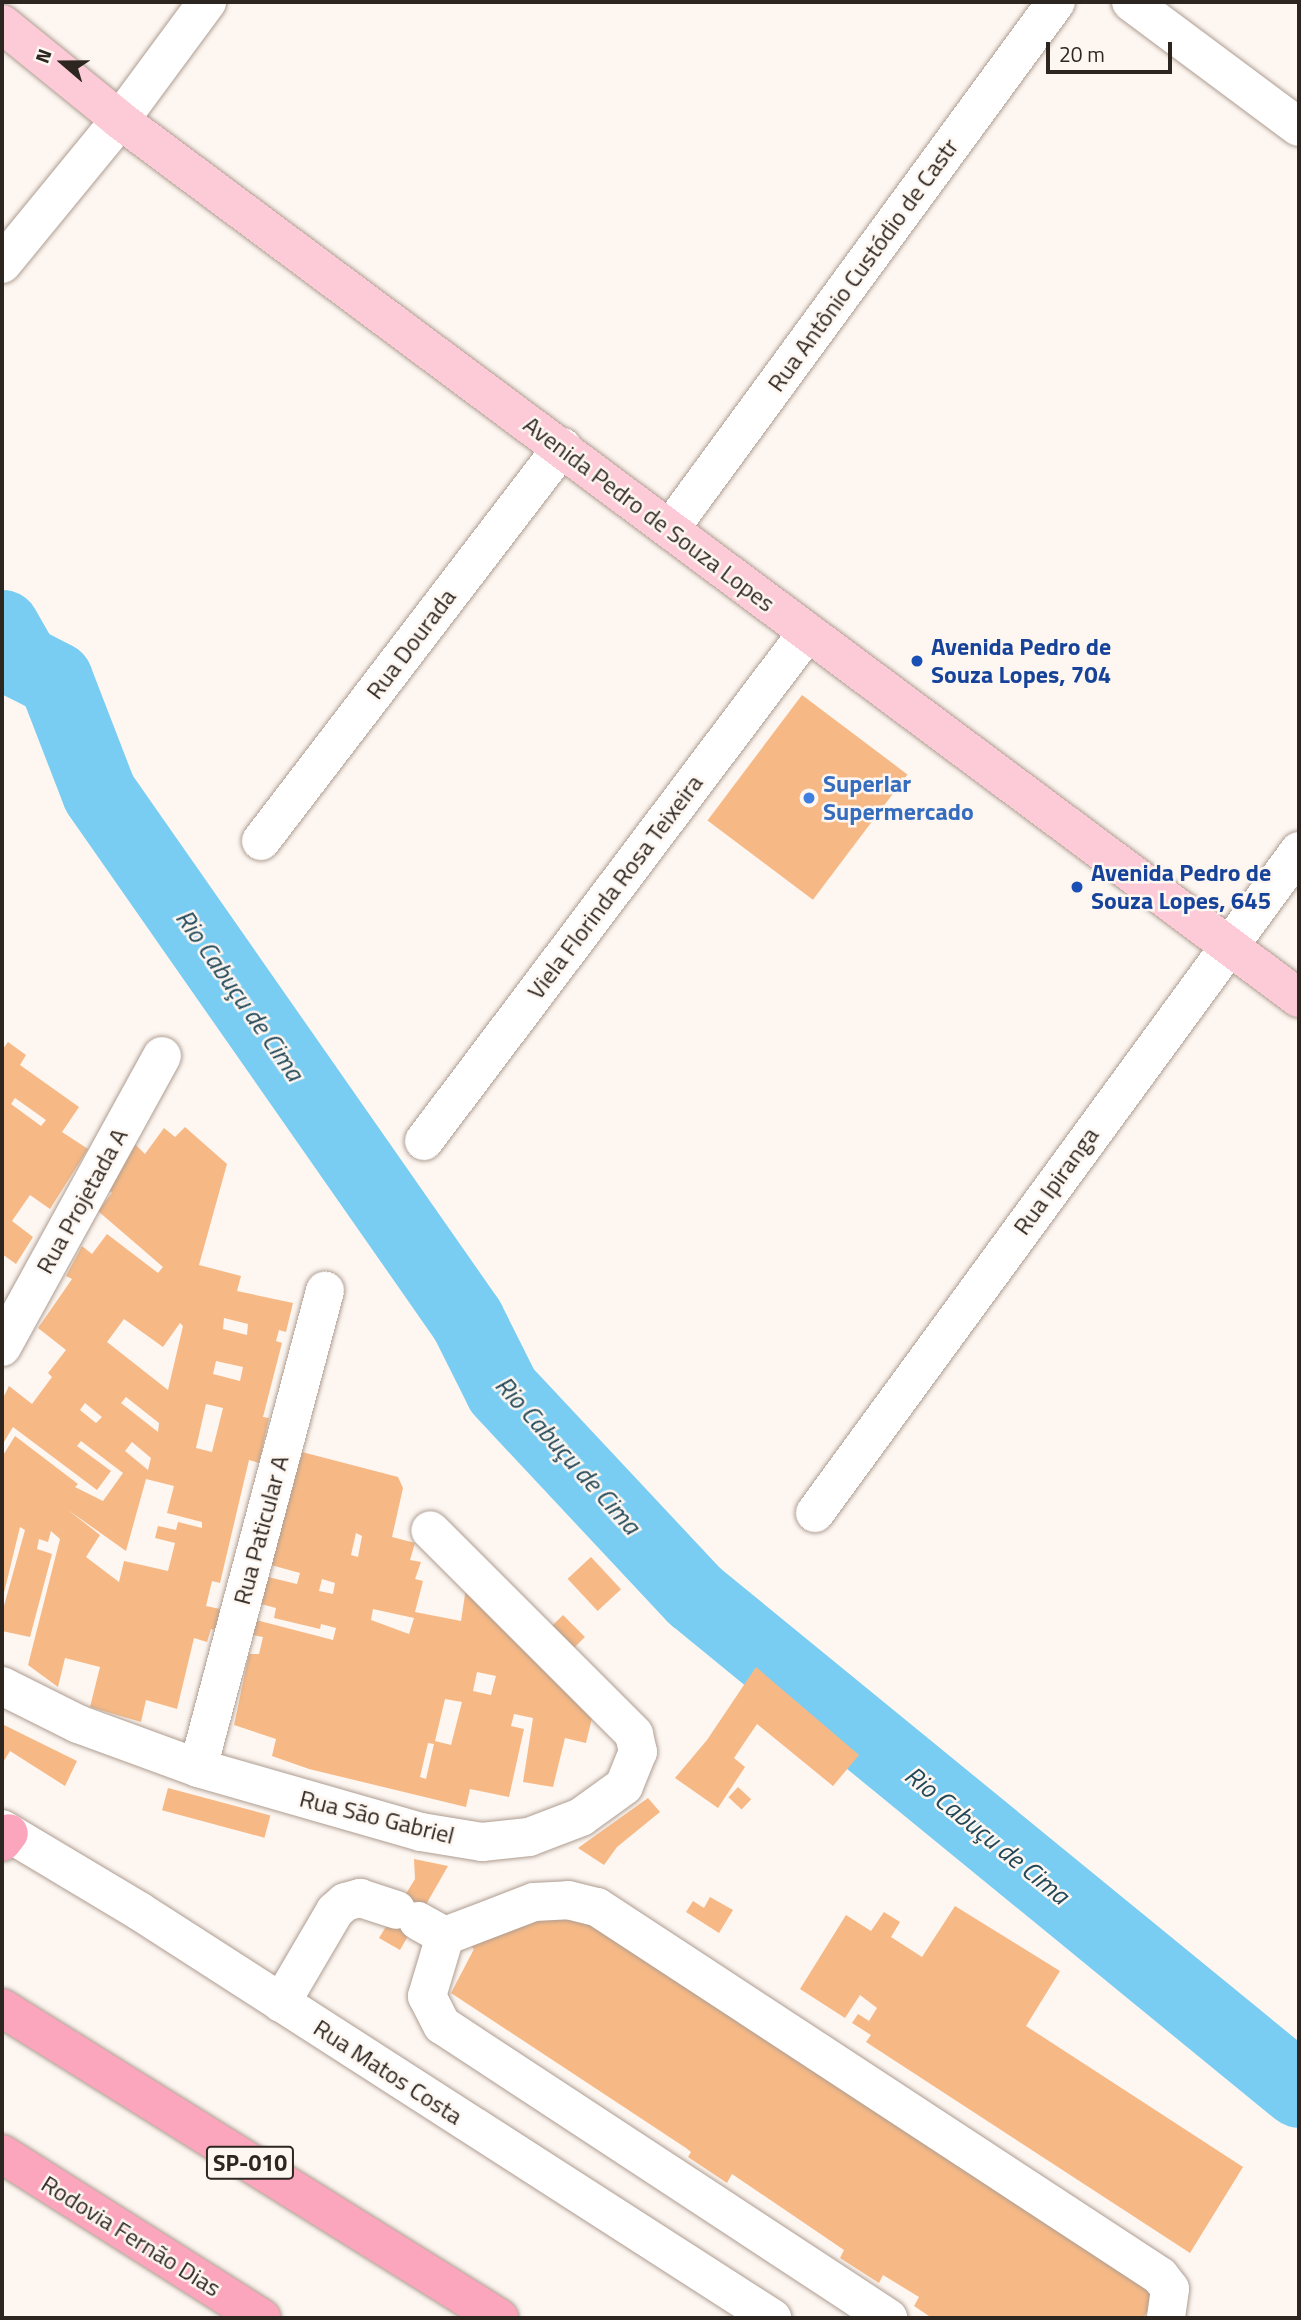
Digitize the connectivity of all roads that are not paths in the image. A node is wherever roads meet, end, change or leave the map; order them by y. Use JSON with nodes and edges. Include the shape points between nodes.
{"nodes":[{"id":1,"x":207,"y":2,"type":"edge"},
{"id":2,"x":1056,"y":2,"type":"edge"},
{"id":3,"x":1131,"y":2,"type":"edge"},
{"id":4,"x":2,"y":24,"type":"edge"},
{"id":5,"x":120,"y":120,"type":"junction"},
{"id":6,"x":1299,"y":127,"type":"edge"},
{"id":7,"x":2,"y":264,"type":"edge"},
{"id":8,"x":562,"y":447,"type":"junction"},
{"id":9,"x":670,"y":529,"type":"junction"},
{"id":10,"x":806,"y":634,"type":"junction"},
{"id":11,"x":261,"y":841,"type":"dead end"},
{"id":12,"x":1299,"y":851,"type":"edge"},
{"id":13,"x":1226,"y":945,"type":"junction"},
{"id":14,"x":1299,"y":998,"type":"edge"},
{"id":15,"x":162,"y":1056,"type":"dead end"},
{"id":16,"x":424,"y":1141,"type":"dead end"},
{"id":17,"x":325,"y":1291,"type":"dead end"},
{"id":18,"x":2,"y":1347,"type":"edge"},
{"id":19,"x":815,"y":1513,"type":"dead end"},
{"id":20,"x":430,"y":1530,"type":"dead end"},
{"id":21,"x":2,"y":1686,"type":"edge"},
{"id":22,"x":198,"y":1768,"type":"junction"},
{"id":23,"x":4,"y":1835,"type":"edge"},
{"id":24,"x":419,"y":1922,"type":"junction"},
{"id":25,"x":281,"y":2003,"type":"junction"},
{"id":26,"x":2,"y":2008,"type":"edge"},
{"id":27,"x":2,"y":2154,"type":"edge"},
{"id":28,"x":261,"y":2318,"type":"edge"},
{"id":29,"x":499,"y":2318,"type":"edge"},
{"id":30,"x":772,"y":2318,"type":"edge"},
{"id":31,"x":888,"y":2318,"type":"edge"},
{"id":32,"x":1166,"y":2318,"type":"edge"}],
"edges":[{"from":1,"to":5,"type":"street"},
{"from":2,"to":9,"type":"street","name":"Rua Antônio Custódio de Castr"},
{"from":3,"to":6,"type":"street"},
{"from":4,"to":5,"type":"main road","name":"Avenida Pedro de Souza Lopes"},
{"from":5,"to":7,"type":"street"},
{"from":5,"to":8,"type":"main road","name":"Avenida Pedro de Souza Lopes"},
{"from":8,"to":9,"type":"main road","name":"Avenida Pedro de Souza Lopes"},
{"from":8,"to":11,"type":"street","name":"Rua Dourada"},
{"from":9,"to":10,"type":"main road","name":"Avenida Pedro de Souza Lopes"},
{"from":10,"to":13,"type":"main road","name":"Avenida Pedro de Souza Lopes"},
{"from":10,"to":16,"type":"street","name":"Viela Florinda Rosa Teixeira"},
{"from":12,"to":13,"type":"street","name":"Rua Ipiranga"},
{"from":13,"to":14,"type":"main road","name":"Avenida Pedro de Souza Lopes"},
{"from":13,"to":19,"type":"street","name":"Rua Ipiranga"},
{"from":15,"to":18,"type":"street","name":"Rua Projetada A"},
{"from":17,"to":22,"type":"street","name":"Rua Paticular A"},
{"from":20,"to":22,"type":"street","name":"Rua São Gabriel","via":[[634,1734],[638,1752],[624,1786],[581,1817],[529,1837],[482,1842],[421,1832]]},
{"from":21,"to":22,"type":"street","name":"Rua São Gabriel","via":[[78,1724]]},
{"from":23,"to":25,"type":"street","name":"Rua Matos Costa"},
{"from":24,"to":25,"type":"street","via":[[360,1898],[345,1902],[335,1911]]},
{"from":24,"to":31,"type":"street","via":[[427,1996],[442,2025]]},
{"from":24,"to":32,"type":"street","via":[[534,1902],[568,1900],[597,1907],[1160,2276],[1170,2289]]},
{"from":25,"to":30,"type":"street","name":"Rua Matos Costa"},
{"from":26,"to":29,"type":"highway","number":"SP-010"},
{"from":27,"to":28,"type":"highway","name":"Rodovia Fernão Dias"}]}
